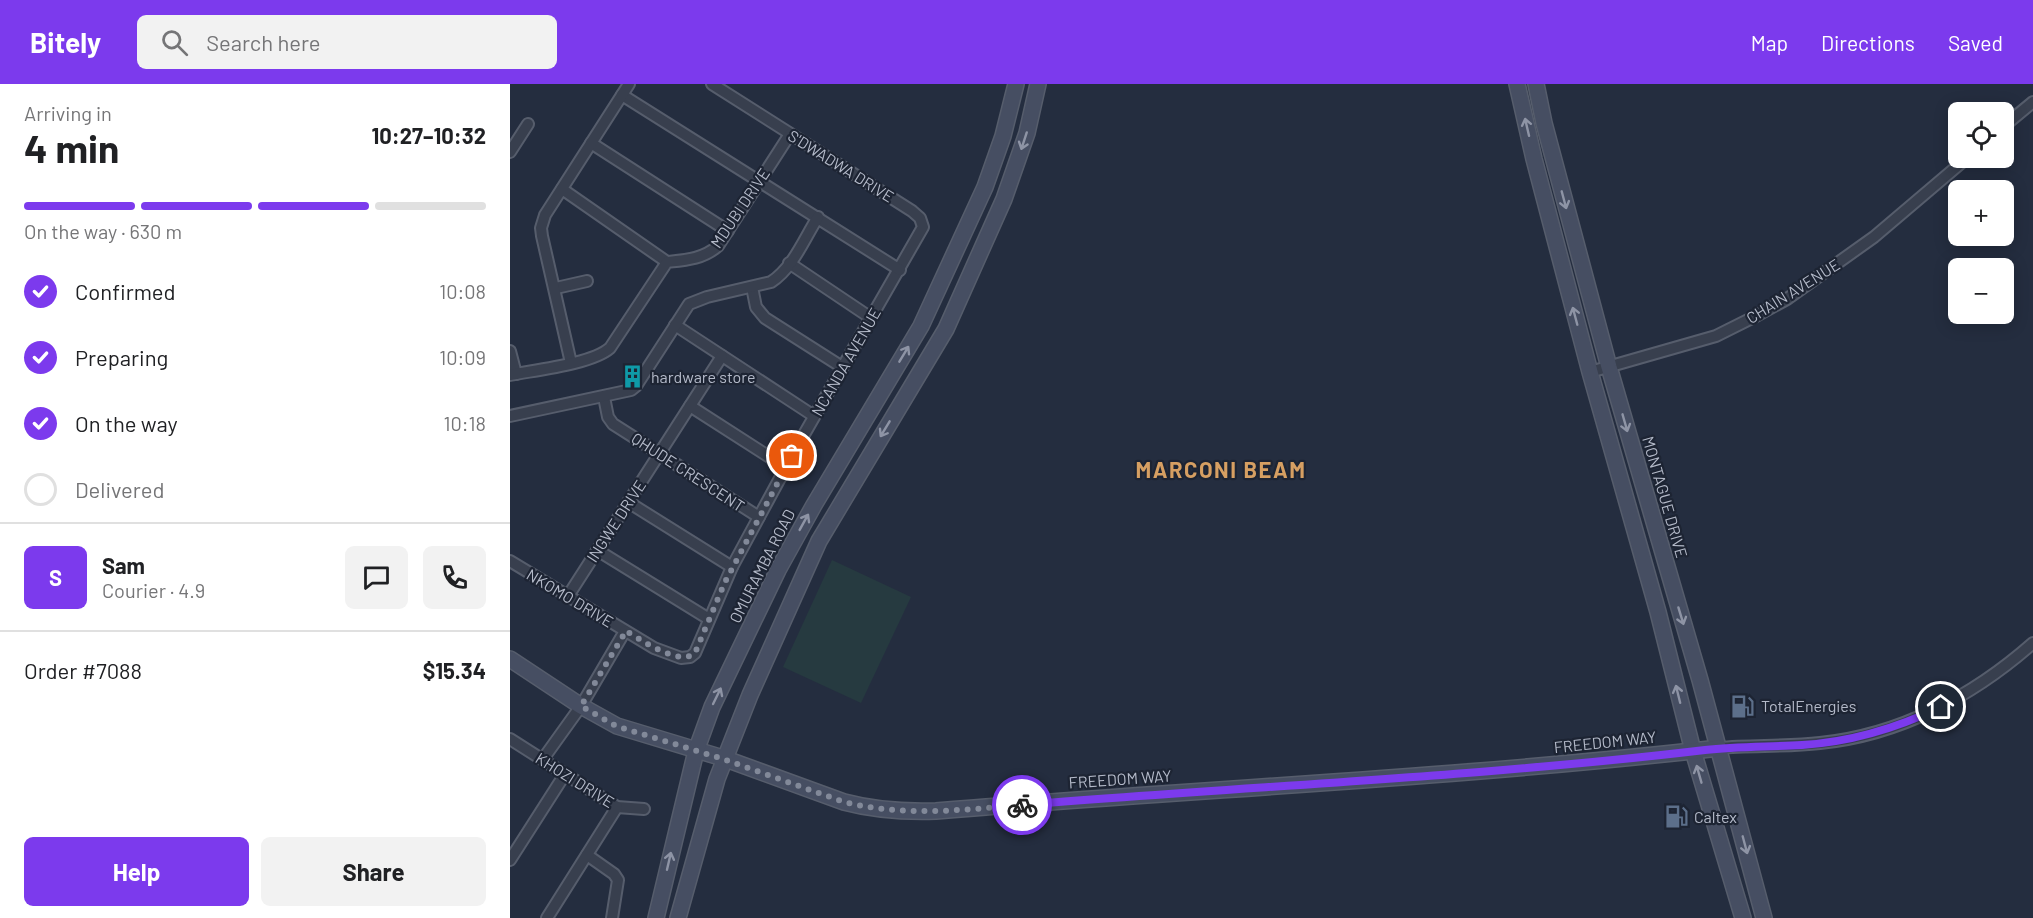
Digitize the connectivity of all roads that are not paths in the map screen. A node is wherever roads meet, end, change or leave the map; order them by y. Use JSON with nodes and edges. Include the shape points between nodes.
{"nodes":[{"id":1,"x":629,"y":84,"type":"edge"},
{"id":2,"x":712,"y":84,"type":"edge"},
{"id":3,"x":1016,"y":84,"type":"edge"},
{"id":4,"x":1038,"y":84,"type":"edge"},
{"id":5,"x":1517,"y":84,"type":"edge"},
{"id":6,"x":1536,"y":84,"type":"edge"},
{"id":7,"x":622,"y":95,"type":"junction"},
{"id":8,"x":2033,"y":102,"type":"edge"},
{"id":9,"x":2014,"y":118,"type":"edge"},
{"id":10,"x":528,"y":124,"type":"dead end"},
{"id":11,"x":790,"y":134,"type":"junction"},
{"id":12,"x":514,"y":137,"type":"edge"},
{"id":13,"x":591,"y":143,"type":"junction"},
{"id":14,"x":510,"y":152,"type":"edge"},
{"id":15,"x":1955,"y":168,"type":"edge"},
{"id":16,"x":759,"y":182,"type":"junction"},
{"id":17,"x":562,"y":189,"type":"junction"},
{"id":18,"x":818,"y":217,"type":"junction"},
{"id":19,"x":728,"y":231,"type":"junction"},
{"id":20,"x":667,"y":262,"type":"junction"},
{"id":21,"x":789,"y":264,"type":"junction"},
{"id":22,"x":900,"y":270,"type":"junction"},
{"id":23,"x":587,"y":281,"type":"dead end"},
{"id":24,"x":752,"y":287,"type":"junction"},
{"id":25,"x":556,"y":288,"type":"junction"},
{"id":26,"x":871,"y":318,"type":"junction"},
{"id":27,"x":675,"y":325,"type":"junction"},
{"id":28,"x":510,"y":351,"type":"edge"},
{"id":29,"x":722,"y":356,"type":"junction"},
{"id":30,"x":572,"y":363,"type":"junction"},
{"id":31,"x":842,"y":367,"type":"junction"},
{"id":32,"x":1609,"y":367,"type":"junction"},
{"id":33,"x":1590,"y":372,"type":"junction"},
{"id":34,"x":513,"y":375,"type":"edge"},
{"id":35,"x":604,"y":397,"type":"junction"},
{"id":36,"x":690,"y":406,"type":"junction"},
{"id":37,"x":510,"y":416,"type":"edge"},
{"id":38,"x":814,"y":416,"type":"junction"},
{"id":39,"x":659,"y":453,"type":"junction"},
{"id":40,"x":785,"y":467,"type":"junction"},
{"id":41,"x":628,"y":502,"type":"junction"},
{"id":42,"x":759,"y":517,"type":"junction"},
{"id":43,"x":597,"y":550,"type":"junction"},
{"id":44,"x":511,"y":564,"type":"edge"},
{"id":45,"x":732,"y":567,"type":"junction"},
{"id":46,"x":568,"y":596,"type":"junction"},
{"id":47,"x":709,"y":619,"type":"junction"},
{"id":48,"x":626,"y":631,"type":"junction"},
{"id":49,"x":2033,"y":643,"type":"edge"},
{"id":50,"x":695,"y":653,"type":"joint"},
{"id":51,"x":510,"y":659,"type":"edge"},
{"id":52,"x":581,"y":706,"type":"junction"},
{"id":53,"x":513,"y":741,"type":"edge"},
{"id":54,"x":1719,"y":748,"type":"junction"},
{"id":55,"x":696,"y":751,"type":"junction"},
{"id":56,"x":1693,"y":751,"type":"junction"},
{"id":57,"x":510,"y":753,"type":"edge"},
{"id":58,"x":543,"y":759,"type":"junction"},
{"id":59,"x":723,"y":759,"type":"junction"},
{"id":60,"x":565,"y":774,"type":"junction"},
{"id":61,"x":616,"y":807,"type":"junction"},
{"id":62,"x":644,"y":809,"type":"dead end"},
{"id":63,"x":587,"y":855,"type":"junction"},
{"id":64,"x":510,"y":860,"type":"edge"},
{"id":65,"x":547,"y":918,"type":"edge"},
{"id":66,"x":612,"y":918,"type":"edge"},
{"id":67,"x":656,"y":918,"type":"edge"},
{"id":68,"x":678,"y":918,"type":"edge"},
{"id":69,"x":1743,"y":918,"type":"edge"},
{"id":70,"x":1764,"y":918,"type":"edge"}],
"edges":[{"from":1,"to":7,"type":"street"},
{"from":2,"to":11,"type":"street","name":"S'DWADWA DRIVE"},
{"from":55,"to":3,"type":"main road","name":"OMURAMBA ROAD","one_way":true,"via":[[712,707],[778,570],[921,326],[988,179]]},
{"from":4,"to":59,"type":"main road","one_way":true,"via":[[1027,133],[1004,199],[956,309],[819,541]]},
{"from":33,"to":5,"type":"main road","one_way":true},
{"from":6,"to":32,"type":"main road","name":"MONTAGUE DRIVE","one_way":true},
{"from":7,"to":13,"type":"street"},
{"from":7,"to":16,"type":"street"},
{"from":8,"to":9,"type":"street"},
{"from":10,"to":12,"type":"street"},
{"from":11,"to":16,"type":"street","name":"MDUBI DRIVE"},
{"from":11,"to":22,"type":"street","name":"S'DWADWA DRIVE","via":[[920,218],[923,227]]},
{"from":12,"to":14,"type":"street"},
{"from":13,"to":17,"type":"street"},
{"from":13,"to":19,"type":"street"},
{"from":15,"to":32,"type":"street","name":"CHAIN AVENUE","via":[[1874,237],[1787,299],[1716,336]]},
{"from":16,"to":18,"type":"street"},
{"from":16,"to":19,"type":"street","name":"MDUBI DRIVE"},
{"from":17,"to":20,"type":"street"},
{"from":17,"to":25,"type":"street","via":[[541,228]]},
{"from":18,"to":21,"type":"street"},
{"from":18,"to":22,"type":"street"},
{"from":19,"to":20,"type":"street","name":"MDUBI DRIVE","via":[[710,253]]},
{"from":20,"to":30,"type":"street","via":[[610,348]]},
{"from":21,"to":24,"type":"street","via":[[771,282]]},
{"from":21,"to":26,"type":"street"},
{"from":22,"to":26,"type":"street","name":"NCANDA AVENUE"},
{"from":23,"to":25,"type":"street"},
{"from":24,"to":27,"type":"street","via":[[693,301]]},
{"from":24,"to":31,"type":"street","via":[[756,306],[765,318]]},
{"from":25,"to":30,"type":"street"},
{"from":26,"to":31,"type":"street","name":"NCANDA AVENUE"},
{"from":27,"to":29,"type":"street"},
{"from":27,"to":35,"type":"street","via":[[636,386]]},
{"from":28,"to":34,"type":"street"},
{"from":29,"to":36,"type":"street","name":"INGWE DRIVE"},
{"from":29,"to":38,"type":"street"},
{"from":30,"to":34,"type":"street"},
{"from":31,"to":38,"type":"street","name":"NCANDA AVENUE"},
{"from":32,"to":33,"type":"street","name":"CHAIN AVENUE"},
{"from":32,"to":54,"type":"main road","name":"MONTAGUE DRIVE","one_way":true},
{"from":56,"to":33,"type":"main road","one_way":true},
{"from":35,"to":37,"type":"street"},
{"from":35,"to":39,"type":"street","name":"QHUDE CRESCENT","via":[[613,424]]},
{"from":36,"to":39,"type":"street","name":"INGWE DRIVE"},
{"from":36,"to":40,"type":"street"},
{"from":38,"to":40,"type":"street","name":"NCANDA AVENUE"},
{"from":39,"to":41,"type":"street","name":"INGWE DRIVE"},
{"from":39,"to":42,"type":"street","name":"QHUDE CRESCENT"},
{"from":40,"to":42,"type":"street","name":"NCANDA AVENUE"},
{"from":41,"to":43,"type":"street","name":"INGWE DRIVE"},
{"from":41,"to":45,"type":"street"},
{"from":42,"to":45,"type":"street","name":"QHUDE CRESCENT"},
{"from":43,"to":46,"type":"street","name":"INGWE DRIVE"},
{"from":43,"to":47,"type":"street"},
{"from":44,"to":46,"type":"street","name":"NKOMO DRIVE"},
{"from":45,"to":47,"type":"street","name":"QHUDE CRESCENT"},
{"from":46,"to":48,"type":"street","name":"NKOMO DRIVE"},
{"from":47,"to":50,"type":"street","name":"QHUDE CRESCENT"},
{"from":48,"to":50,"type":"street","name":"NKOMO DRIVE","via":[[681,658]]},
{"from":48,"to":52,"type":"street"},
{"from":49,"to":54,"type":"street","via":[[1961,697],[1901,724],[1823,743]]},
{"from":51,"to":52,"type":"main road","name":"FREEDOM WAY"},
{"from":52,"to":55,"type":"main road","name":"FREEDOM WAY","via":[[616,726]]},
{"from":52,"to":58,"type":"street"},
{"from":53,"to":57,"type":"street"},
{"from":53,"to":58,"type":"street","name":"KHOZI DRIVE"},
{"from":54,"to":56,"type":"main road","name":"FREEDOM WAY"},
{"from":54,"to":70,"type":"main road","name":"MONTAGUE DRIVE","one_way":true},
{"from":55,"to":59,"type":"main road","name":"FREEDOM WAY"},
{"from":67,"to":55,"type":"main road","name":"OMURAMBA ROAD","one_way":true},
{"from":56,"to":59,"type":"main road","name":"FREEDOM WAY","via":[[1416,777],[922,812],[844,802]]},
{"from":69,"to":56,"type":"main road","one_way":true},
{"from":58,"to":60,"type":"street","name":"KHOZI DRIVE"},
{"from":59,"to":68,"type":"main road"},
{"from":60,"to":61,"type":"street","name":"KHOZI DRIVE"},
{"from":60,"to":64,"type":"street"},
{"from":61,"to":62,"type":"street","name":"KHOZI DRIVE"},
{"from":61,"to":63,"type":"street"},
{"from":63,"to":65,"type":"street"},
{"from":63,"to":66,"type":"street","via":[[618,880]]}]}
